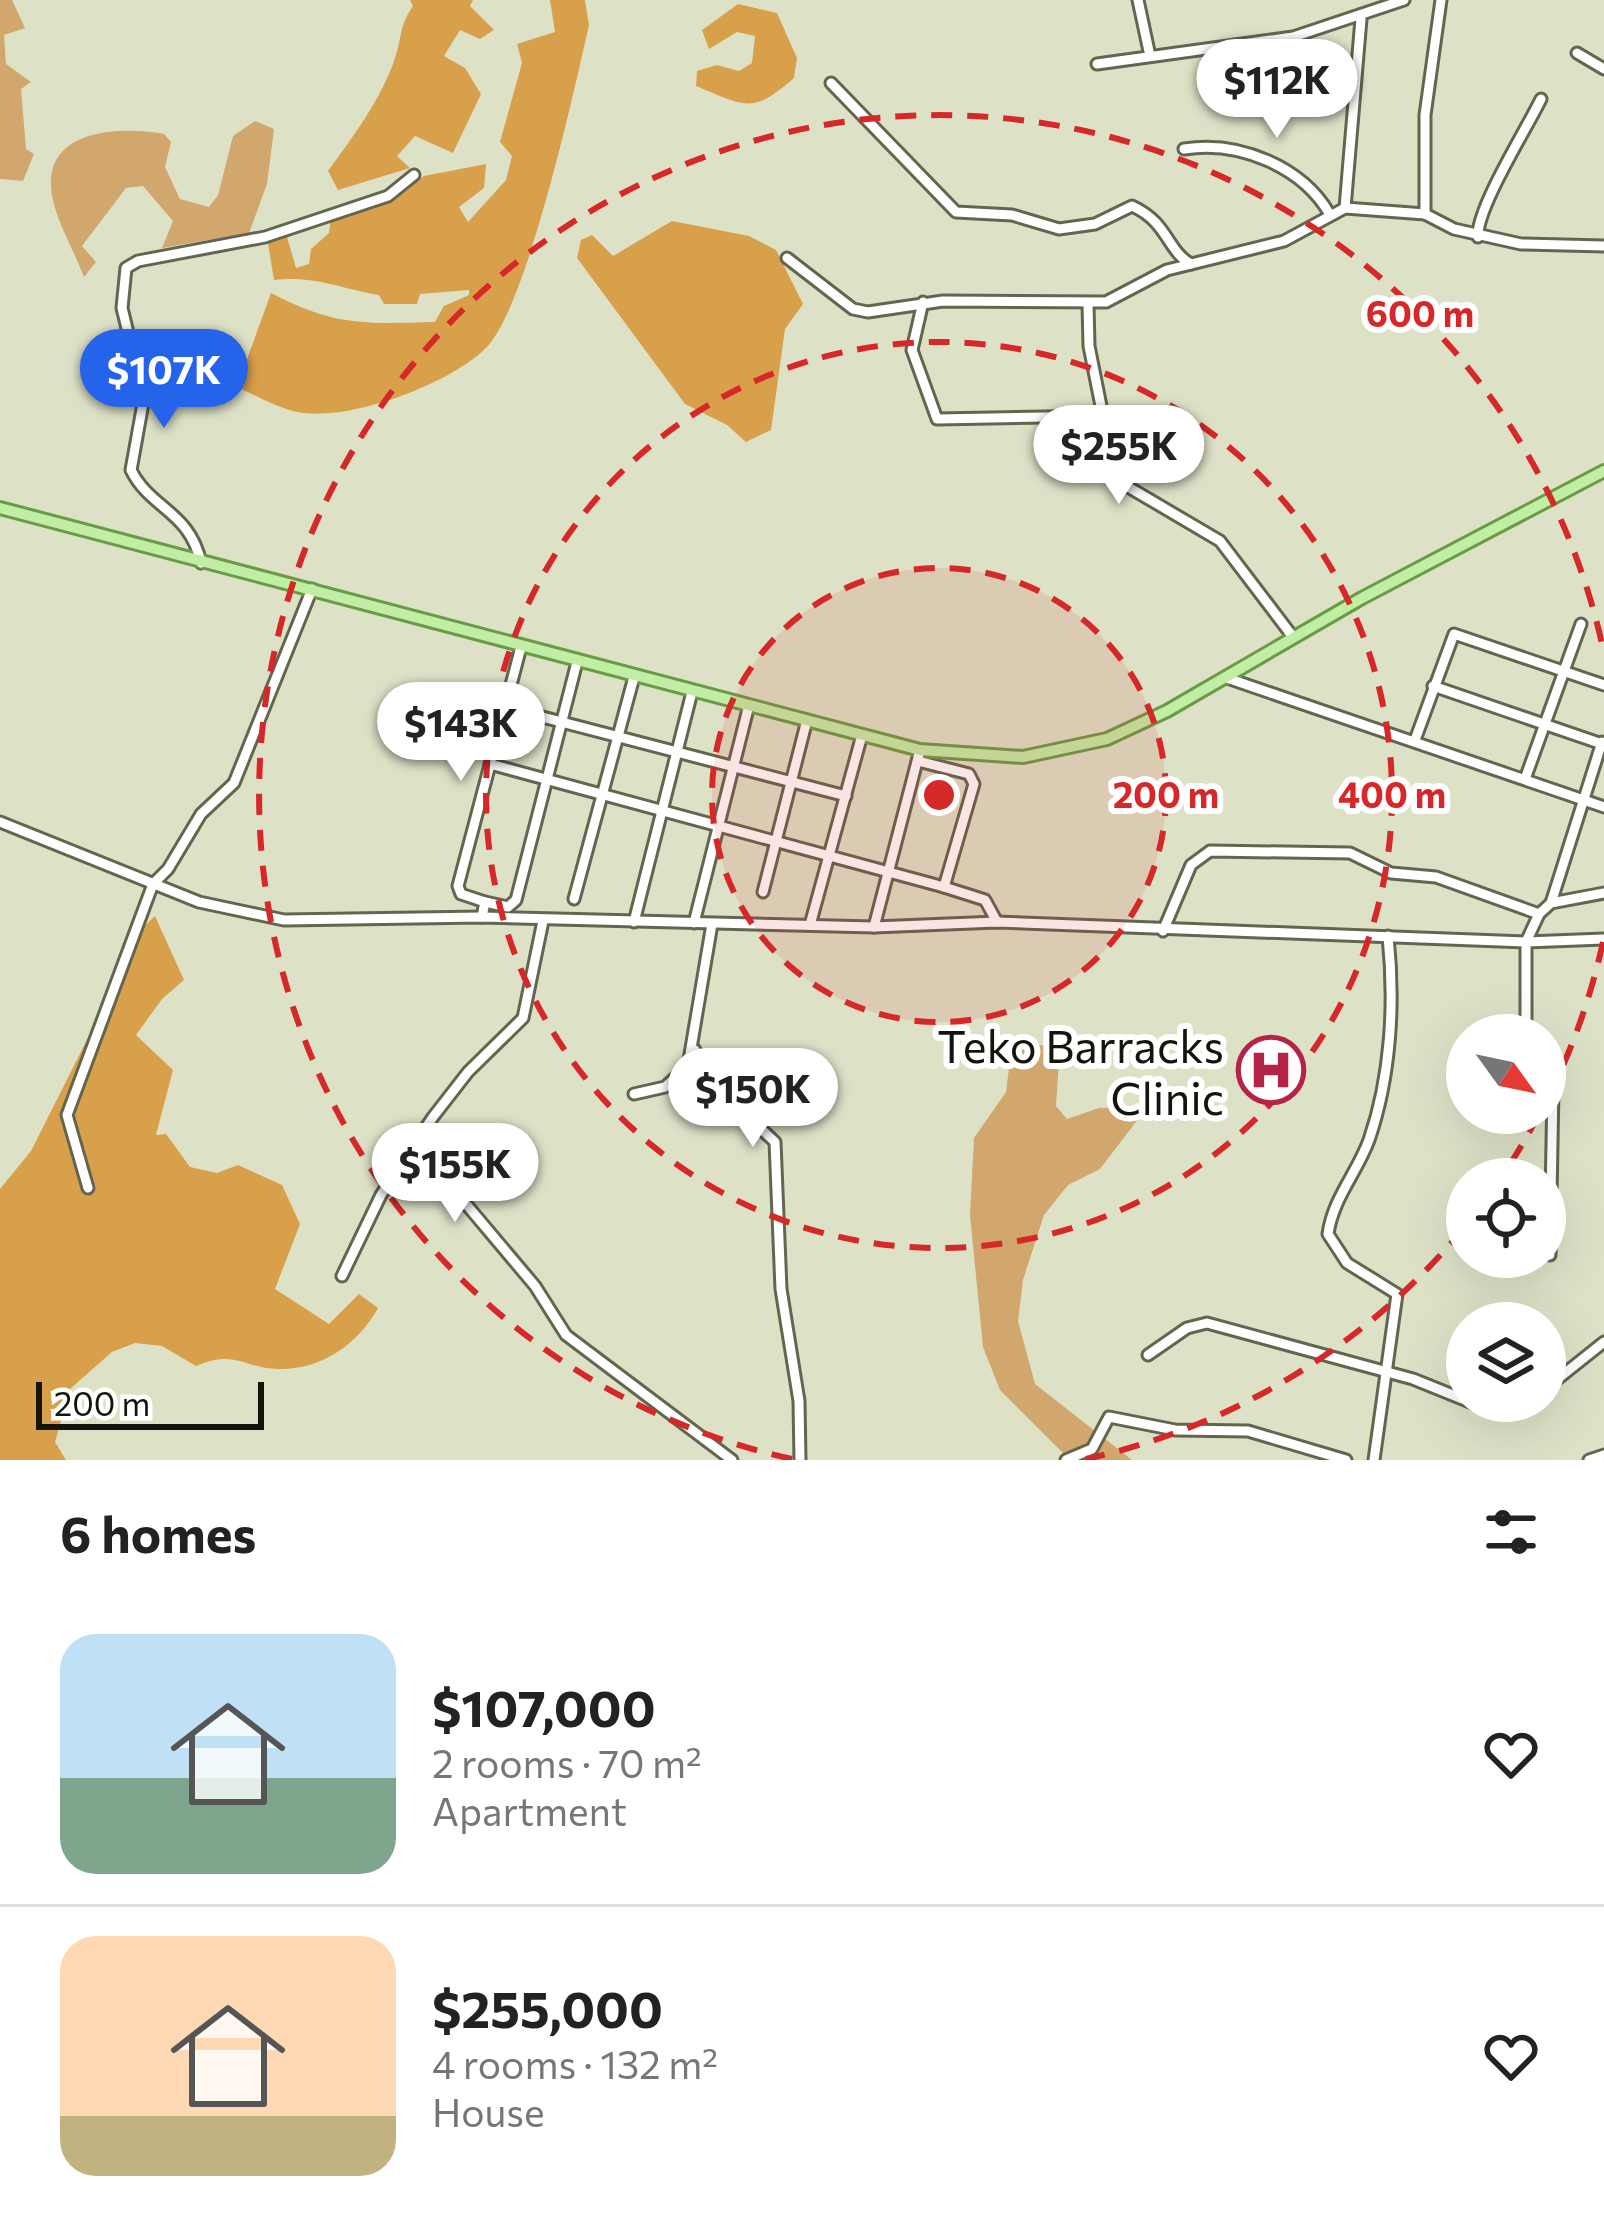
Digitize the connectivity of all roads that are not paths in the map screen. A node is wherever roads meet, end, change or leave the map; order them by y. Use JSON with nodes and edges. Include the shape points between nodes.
{"nodes":[{"id":1,"x":1138,"y":0,"type":"edge"},
{"id":2,"x":1404,"y":0,"type":"edge"},
{"id":3,"x":1442,"y":0,"type":"edge"},
{"id":4,"x":1361,"y":19,"type":"junction"},
{"id":5,"x":1577,"y":53,"type":"dead end"},
{"id":6,"x":1150,"y":56,"type":"junction"},
{"id":7,"x":1097,"y":64,"type":"dead end"},
{"id":8,"x":1604,"y":69,"type":"edge"},
{"id":9,"x":831,"y":83,"type":"dead end"},
{"id":10,"x":1541,"y":99,"type":"dead end"},
{"id":11,"x":1184,"y":149,"type":"dead end"},
{"id":12,"x":414,"y":175,"type":"dead end"},
{"id":13,"x":1345,"y":208,"type":"junction"},
{"id":14,"x":1329,"y":213,"type":"junction"},
{"id":15,"x":1425,"y":214,"type":"junction"},
{"id":16,"x":1478,"y":237,"type":"junction"},
{"id":17,"x":1604,"y":246,"type":"edge"},
{"id":18,"x":787,"y":258,"type":"dead end"},
{"id":19,"x":1192,"y":265,"type":"junction"},
{"id":20,"x":923,"y":302,"type":"junction"},
{"id":21,"x":1088,"y":304,"type":"junction"},
{"id":22,"x":1102,"y":416,"type":"junction"},
{"id":23,"x":1604,"y":471,"type":"edge"},
{"id":24,"x":0,"y":508,"type":"edge"},
{"id":25,"x":201,"y":563,"type":"junction"},
{"id":26,"x":312,"y":589,"type":"junction"},
{"id":27,"x":1581,"y":624,"type":"dead end"},
{"id":28,"x":1293,"y":637,"type":"junction"},
{"id":29,"x":521,"y":646,"type":"junction"},
{"id":30,"x":577,"y":662,"type":"junction"},
{"id":31,"x":1564,"y":670,"type":"junction"},
{"id":32,"x":634,"y":677,"type":"junction"},
{"id":33,"x":1227,"y":678,"type":"junction"},
{"id":34,"x":1604,"y":685,"type":"edge"},
{"id":35,"x":1433,"y":686,"type":"junction"},
{"id":36,"x":692,"y":692,"type":"junction"},
{"id":37,"x":749,"y":705,"type":"junction"},
{"id":38,"x":505,"y":707,"type":"junction"},
{"id":39,"x":561,"y":720,"type":"junction"},
{"id":40,"x":807,"y":720,"type":"junction"},
{"id":41,"x":1545,"y":724,"type":"junction"},
{"id":42,"x":862,"y":735,"type":"junction"},
{"id":43,"x":618,"y":736,"type":"junction"},
{"id":44,"x":1414,"y":740,"type":"junction"},
{"id":45,"x":1603,"y":741,"type":"edge"},
{"id":46,"x":676,"y":752,"type":"junction"},
{"id":47,"x":919,"y":755,"type":"junction"},
{"id":48,"x":490,"y":764,"type":"junction"},
{"id":49,"x":733,"y":766,"type":"junction"},
{"id":50,"x":1525,"y":779,"type":"junction"},
{"id":51,"x":547,"y":780,"type":"junction"},
{"id":52,"x":791,"y":781,"type":"junction"},
{"id":53,"x":846,"y":796,"type":"junction"},
{"id":54,"x":603,"y":797,"type":"junction"},
{"id":55,"x":1583,"y":800,"type":"junction"},
{"id":56,"x":1604,"y":807,"type":"edge"},
{"id":57,"x":660,"y":812,"type":"junction"},
{"id":58,"x":0,"y":822,"type":"edge"},
{"id":59,"x":718,"y":826,"type":"junction"},
{"id":60,"x":776,"y":841,"type":"junction"},
{"id":61,"x":831,"y":855,"type":"junction"},
{"id":62,"x":889,"y":871,"type":"junction"},
{"id":63,"x":152,"y":884,"type":"junction"},
{"id":64,"x":944,"y":887,"type":"junction"},
{"id":65,"x":763,"y":892,"type":"dead end"},
{"id":66,"x":1604,"y":893,"type":"edge"},
{"id":67,"x":574,"y":898,"type":"dead end"},
{"id":68,"x":485,"y":902,"type":"junction"},
{"id":69,"x":1551,"y":903,"type":"junction"},
{"id":70,"x":1539,"y":914,"type":"junction"},
{"id":71,"x":482,"y":916,"type":"junction"},
{"id":72,"x":543,"y":921,"type":"junction"},
{"id":73,"x":634,"y":922,"type":"junction"},
{"id":74,"x":997,"y":922,"type":"junction"},
{"id":75,"x":694,"y":923,"type":"junction"},
{"id":76,"x":712,"y":924,"type":"junction"},
{"id":77,"x":811,"y":926,"type":"junction"},
{"id":78,"x":874,"y":927,"type":"junction"},
{"id":79,"x":1163,"y":931,"type":"junction"},
{"id":80,"x":1388,"y":936,"type":"junction"},
{"id":81,"x":1604,"y":939,"type":"edge"},
{"id":82,"x":1526,"y":942,"type":"junction"},
{"id":83,"x":1526,"y":1014,"type":"edge"},
{"id":84,"x":695,"y":1050,"type":"junction"},
{"id":85,"x":634,"y":1094,"type":"dead end"},
{"id":86,"x":425,"y":1129,"type":"junction"},
{"id":87,"x":88,"y":1188,"type":"dead end"},
{"id":88,"x":342,"y":1276,"type":"dead end"},
{"id":89,"x":1604,"y":1342,"type":"edge"},
{"id":90,"x":1148,"y":1354,"type":"dead end"},
{"id":91,"x":1386,"y":1371,"type":"junction"},
{"id":92,"x":1566,"y":1372,"type":"edge"},
{"id":93,"x":1446,"y":1394,"type":"edge"},
{"id":94,"x":1604,"y":1456,"type":"edge"},
{"id":95,"x":732,"y":1460,"type":"edge"},
{"id":96,"x":800,"y":1460,"type":"edge"},
{"id":97,"x":1066,"y":1460,"type":"edge"},
{"id":98,"x":1346,"y":1460,"type":"edge"},
{"id":99,"x":1375,"y":1460,"type":"edge"},
{"id":100,"x":1589,"y":1460,"type":"edge"}],
"edges":[{"from":1,"to":6,"type":"street"},
{"from":2,"to":4,"type":"street"},
{"from":3,"to":15,"type":"street","via":[[1425,115]]},
{"from":4,"to":6,"type":"street","via":[[1247,46]]},
{"from":4,"to":13,"type":"street"},
{"from":5,"to":8,"type":"street"},
{"from":6,"to":7,"type":"street"},
{"from":9,"to":19,"type":"street","via":[[956,212],[1012,215],[1059,230],[1132,206],[1165,229]]},
{"from":10,"to":16,"type":"street","via":[[1482,204]]},
{"from":11,"to":14,"type":"street","via":[[1291,170]]},
{"from":12,"to":25,"type":"street","via":[[388,196],[265,237],[126,268],[122,308],[144,398],[131,470],[182,519]]},
{"from":13,"to":14,"type":"street"},
{"from":13,"to":15,"type":"street"},
{"from":14,"to":19,"type":"street","via":[[1284,241]]},
{"from":15,"to":16,"type":"street"},
{"from":16,"to":17,"type":"street"},
{"from":18,"to":20,"type":"street","via":[[860,312]]},
{"from":19,"to":21,"type":"street"},
{"from":20,"to":21,"type":"street"},
{"from":20,"to":22,"type":"street","via":[[912,350],[937,419]]},
{"from":21,"to":22,"type":"street"},
{"from":22,"to":28,"type":"street","via":[[1118,478],[1220,541]]},
{"from":23,"to":28,"type":"main road"},
{"from":24,"to":25,"type":"main road"},
{"from":25,"to":26,"type":"main road"},
{"from":26,"to":29,"type":"main road"},
{"from":26,"to":63,"type":"street","via":[[234,783],[201,814]]},
{"from":27,"to":31,"type":"street"},
{"from":28,"to":33,"type":"main road"},
{"from":29,"to":30,"type":"main road"},
{"from":29,"to":38,"type":"street"},
{"from":30,"to":32,"type":"main road"},
{"from":30,"to":39,"type":"street"},
{"from":31,"to":34,"type":"street"},
{"from":31,"to":35,"type":"street","via":[[1454,634]]},
{"from":31,"to":41,"type":"street"},
{"from":32,"to":36,"type":"main road"},
{"from":32,"to":43,"type":"street"},
{"from":33,"to":44,"type":"street"},
{"from":33,"to":47,"type":"main road","via":[[1073,748]]},
{"from":35,"to":41,"type":"street"},
{"from":35,"to":44,"type":"street"},
{"from":36,"to":37,"type":"main road"},
{"from":36,"to":46,"type":"street"},
{"from":37,"to":40,"type":"main road"},
{"from":37,"to":49,"type":"street"},
{"from":38,"to":39,"type":"street"},
{"from":38,"to":48,"type":"street"},
{"from":39,"to":43,"type":"street"},
{"from":39,"to":51,"type":"street"},
{"from":40,"to":42,"type":"main road"},
{"from":40,"to":52,"type":"street"},
{"from":41,"to":45,"type":"street"},
{"from":41,"to":50,"type":"street"},
{"from":42,"to":47,"type":"main road"},
{"from":42,"to":53,"type":"street"},
{"from":43,"to":46,"type":"street"},
{"from":43,"to":54,"type":"street"},
{"from":44,"to":50,"type":"street"},
{"from":45,"to":55,"type":"street"},
{"from":46,"to":49,"type":"street"},
{"from":46,"to":57,"type":"street"},
{"from":47,"to":62,"type":"street"},
{"from":47,"to":64,"type":"street","via":[[969,774],[974,784]]},
{"from":48,"to":51,"type":"street"},
{"from":48,"to":68,"type":"street","via":[[458,886]]},
{"from":49,"to":52,"type":"street"},
{"from":49,"to":59,"type":"street"},
{"from":50,"to":55,"type":"street"},
{"from":51,"to":54,"type":"street"},
{"from":51,"to":68,"type":"street","via":[[516,900],[508,907]]},
{"from":52,"to":53,"type":"street"},
{"from":52,"to":60,"type":"street"},
{"from":53,"to":61,"type":"street"},
{"from":54,"to":57,"type":"street"},
{"from":54,"to":67,"type":"street"},
{"from":55,"to":56,"type":"street"},
{"from":55,"to":69,"type":"street"},
{"from":57,"to":59,"type":"street"},
{"from":57,"to":73,"type":"street"},
{"from":58,"to":63,"type":"street"},
{"from":59,"to":60,"type":"street"},
{"from":59,"to":75,"type":"street"},
{"from":60,"to":61,"type":"street"},
{"from":60,"to":65,"type":"street"},
{"from":61,"to":62,"type":"street"},
{"from":61,"to":77,"type":"street"},
{"from":62,"to":64,"type":"street"},
{"from":62,"to":78,"type":"street"},
{"from":63,"to":71,"type":"street","via":[[284,920]]},
{"from":63,"to":87,"type":"street","via":[[67,1115]]},
{"from":64,"to":74,"type":"street","via":[[986,900]]},
{"from":66,"to":69,"type":"street"},
{"from":68,"to":71,"type":"street"},
{"from":69,"to":70,"type":"street"},
{"from":70,"to":79,"type":"street","via":[[1436,877],[1391,873],[1350,853],[1210,851],[1191,865]]},
{"from":70,"to":82,"type":"street"},
{"from":71,"to":72,"type":"street"},
{"from":72,"to":73,"type":"street"},
{"from":72,"to":86,"type":"street","via":[[523,1018]]},
{"from":73,"to":75,"type":"street"},
{"from":74,"to":78,"type":"street"},
{"from":74,"to":79,"type":"street"},
{"from":75,"to":76,"type":"street"},
{"from":76,"to":77,"type":"street"},
{"from":76,"to":84,"type":"street"},
{"from":77,"to":78,"type":"street"},
{"from":79,"to":80,"type":"street"},
{"from":80,"to":82,"type":"street"},
{"from":80,"to":91,"type":"street","via":[[1388,1055],[1370,1138],[1328,1234],[1347,1263],[1397,1294]]},
{"from":81,"to":82,"type":"street"},
{"from":82,"to":83,"type":"street"},
{"from":84,"to":85,"type":"street","via":[[665,1087]]},
{"from":84,"to":96,"type":"street","via":[[710,1081],[775,1142]]},
{"from":86,"to":88,"type":"street"},
{"from":86,"to":95,"type":"street","via":[[466,1204],[566,1335]]},
{"from":89,"to":92,"type":"street"},
{"from":90,"to":91,"type":"street","via":[[1207,1323]]},
{"from":91,"to":93,"type":"street"},
{"from":91,"to":99,"type":"street"},
{"from":94,"to":100,"type":"street"},
{"from":97,"to":98,"type":"street","via":[[1091,1449],[1109,1417],[1175,1430],[1248,1431]]}]}
